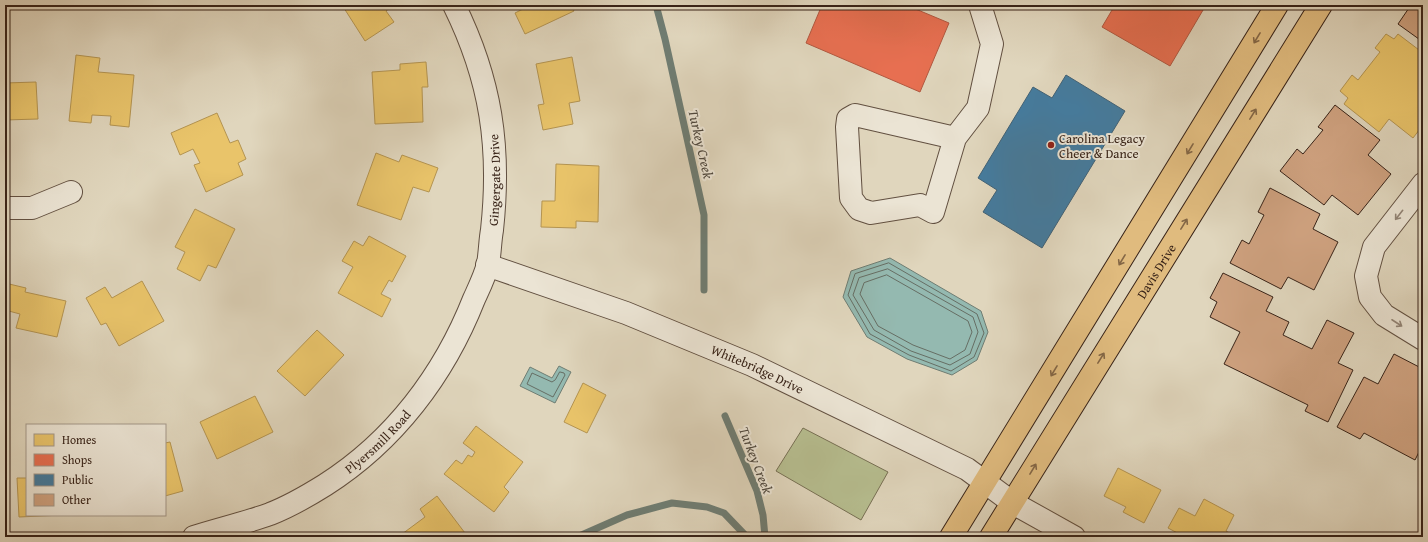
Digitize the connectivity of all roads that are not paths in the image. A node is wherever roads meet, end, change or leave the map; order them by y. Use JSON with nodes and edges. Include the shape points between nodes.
{"nodes":[{"id":1,"x":454,"y":5,"type":"edge"},
{"id":2,"x":980,"y":5,"type":"edge"},
{"id":3,"x":1277,"y":5,"type":"edge"},
{"id":4,"x":1321,"y":5,"type":"edge"},
{"id":5,"x":955,"y":138,"type":"junction"},
{"id":6,"x":1423,"y":184,"type":"edge"},
{"id":7,"x":71,"y":192,"type":"dead end"},
{"id":8,"x":5,"y":208,"type":"edge"},
{"id":9,"x":487,"y":266,"type":"junction"},
{"id":10,"x":1423,"y":339,"type":"edge"},
{"id":11,"x":986,"y":483,"type":"junction"},
{"id":12,"x":1013,"y":503,"type":"junction"},
{"id":13,"x":194,"y":537,"type":"edge"},
{"id":14,"x":952,"y":537,"type":"edge"},
{"id":15,"x":991,"y":537,"type":"edge"},
{"id":16,"x":1074,"y":537,"type":"edge"}],
"edges":[{"from":1,"to":9,"type":"street","name":"Gingergate Drive","via":[[475,54],[488,98],[493,132],[495,200]]},
{"from":2,"to":5,"type":"street","via":[[992,44],[978,108]]},
{"from":3,"to":11,"type":"main road","one_way":true},
{"from":12,"to":4,"type":"main road","name":"Davis Drive","one_way":true},
{"from":5,"to":5,"type":"street","via":[[855,115],[848,119],[846,127],[851,198],[859,209],[872,213],[920,205],[933,212]]},
{"from":6,"to":10,"type":"street","one_way":true,"via":[[1374,246],[1366,276],[1370,297],[1384,315]]},
{"from":7,"to":8,"type":"street","via":[[32,208]]},
{"from":9,"to":11,"type":"street","name":"Whitebridge Drive","via":[[626,313],[752,365],[966,469]]},
{"from":9,"to":13,"type":"street","name":"Plyersmill Road","via":[[448,356],[422,395],[393,429],[362,457],[325,485],[307,495],[270,514]]},
{"from":11,"to":12,"type":"street","name":"Whitebridge Drive"},
{"from":11,"to":14,"type":"main road"},
{"from":12,"to":15,"type":"main road","name":"Davis Drive"},
{"from":12,"to":16,"type":"street","name":"Whitebridge Drive"}]}
